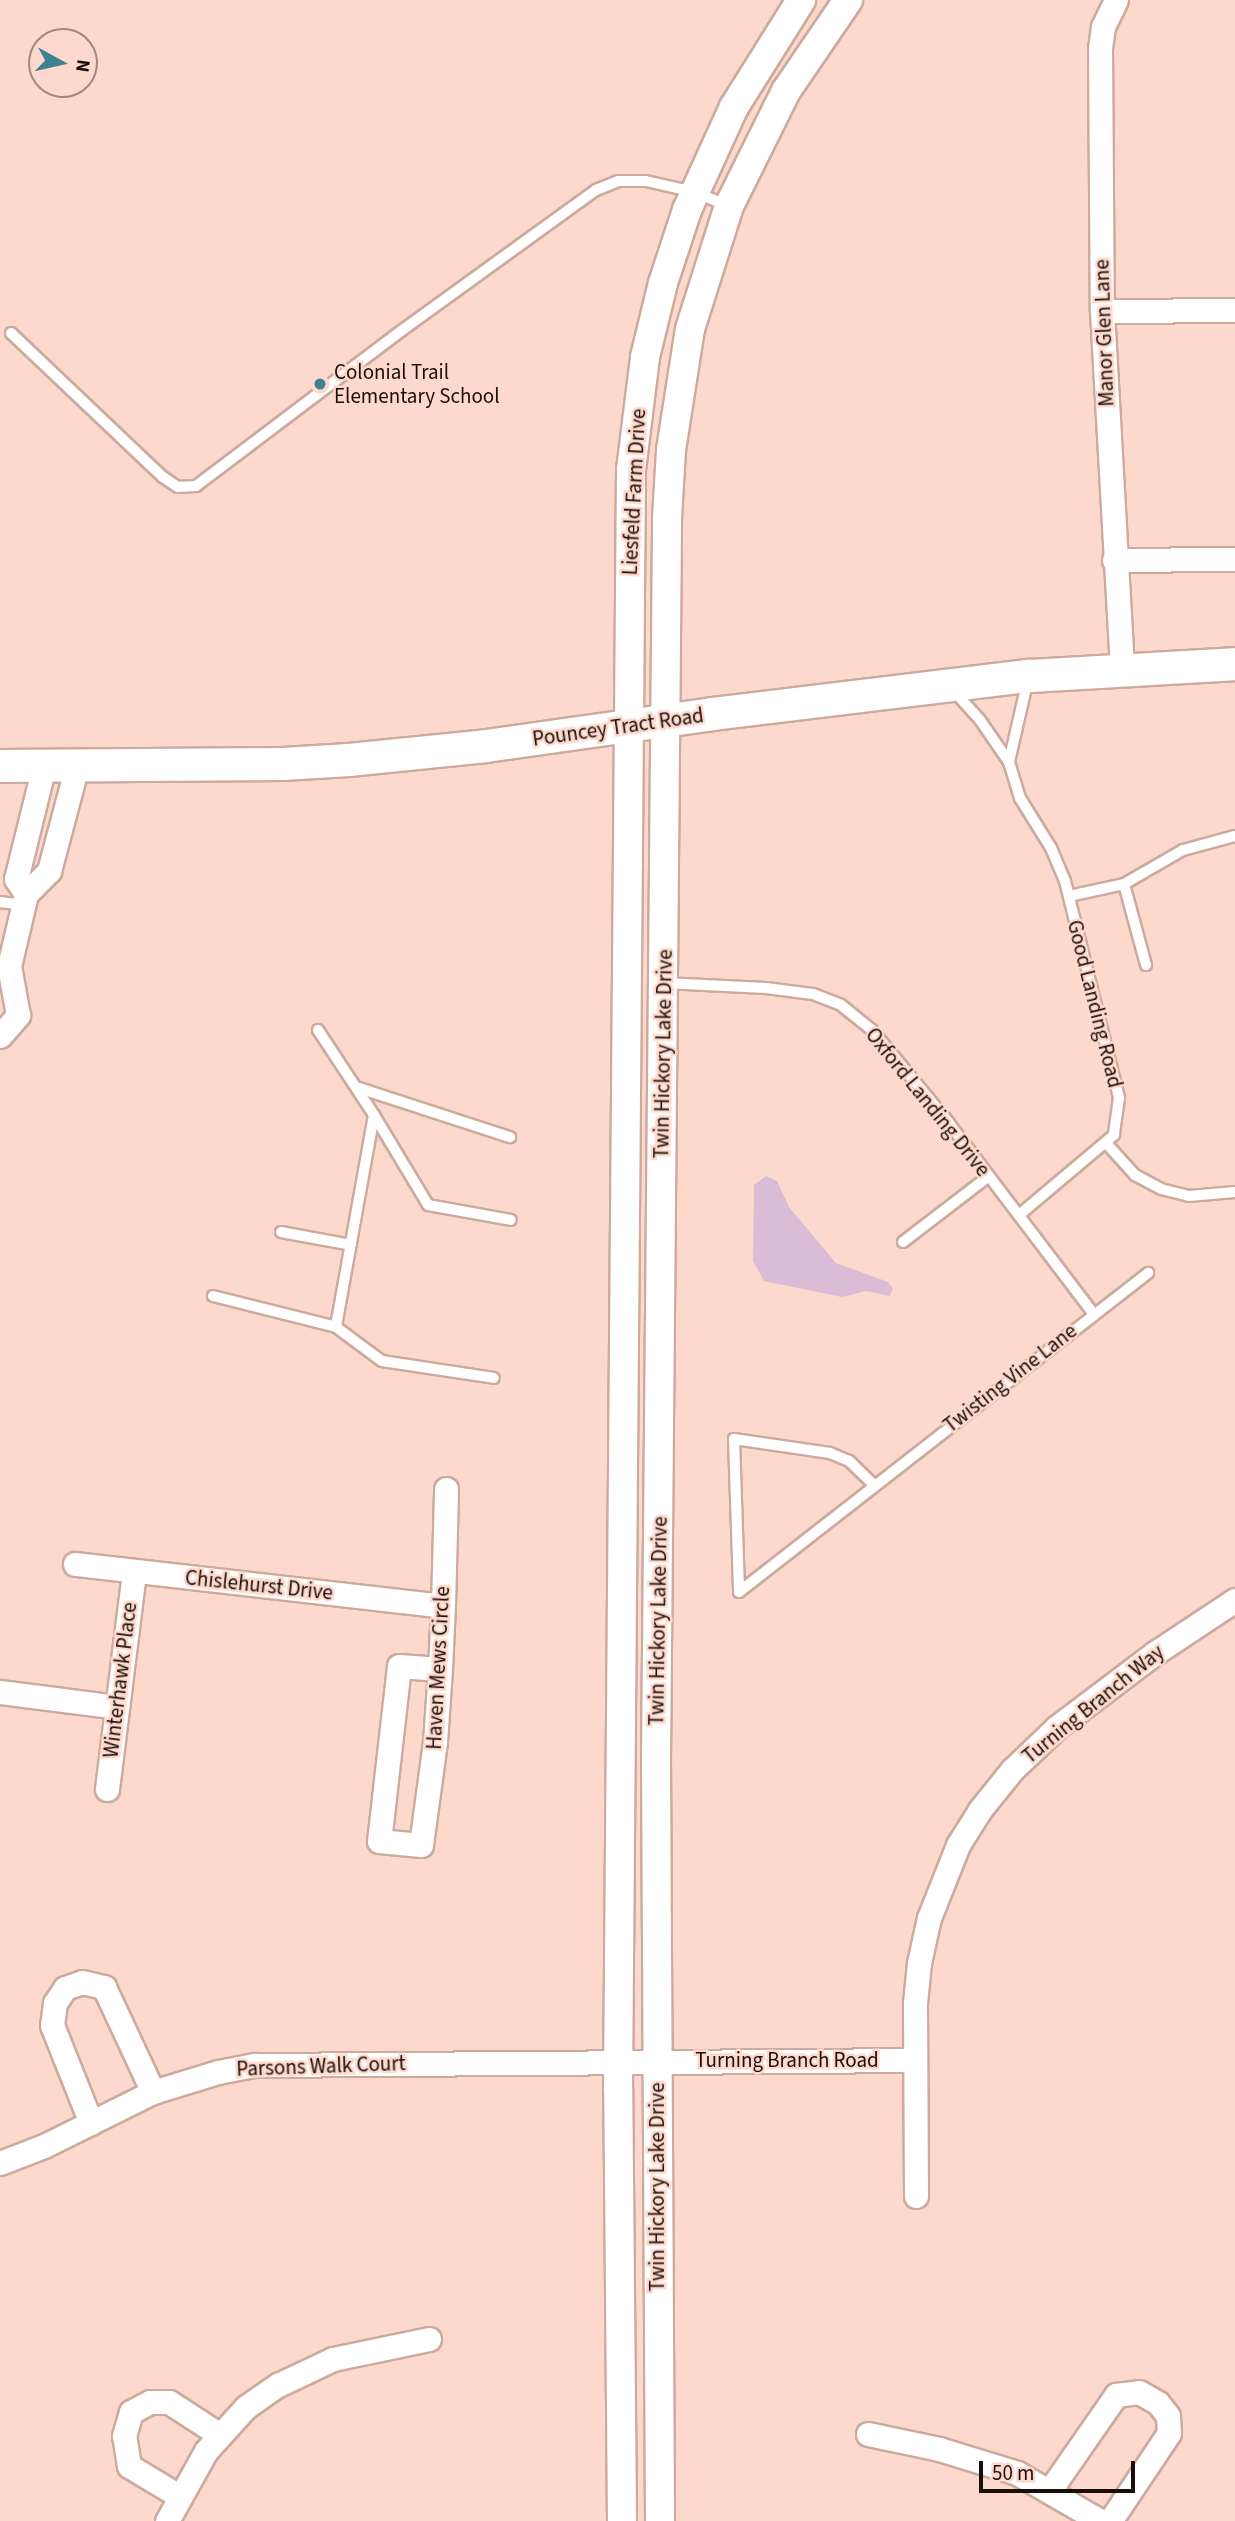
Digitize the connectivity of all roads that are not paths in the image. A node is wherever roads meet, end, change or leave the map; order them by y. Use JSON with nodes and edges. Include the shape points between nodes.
{"nodes":[{"id":1,"x":801,"y":0,"type":"edge"},
{"id":2,"x":1116,"y":0,"type":"edge"},
{"id":3,"x":837,"y":3,"type":"edge"},
{"id":4,"x":694,"y":192,"type":"junction"},
{"id":5,"x":729,"y":206,"type":"junction"},
{"id":6,"x":1235,"y":310,"type":"edge"},
{"id":7,"x":1102,"y":311,"type":"junction"},
{"id":8,"x":11,"y":333,"type":"dead end"},
{"id":9,"x":1114,"y":559,"type":"junction"},
{"id":10,"x":1235,"y":559,"type":"edge"},
{"id":11,"x":1235,"y":664,"type":"edge"},
{"id":12,"x":1122,"y":668,"type":"junction"},
{"id":13,"x":1029,"y":676,"type":"junction"},
{"id":14,"x":948,"y":685,"type":"junction"},
{"id":15,"x":665,"y":720,"type":"junction"},
{"id":16,"x":628,"y":726,"type":"junction"},
{"id":17,"x":1009,"y":762,"type":"junction"},
{"id":18,"x":0,"y":766,"type":"edge"},
{"id":19,"x":44,"y":766,"type":"junction"},
{"id":20,"x":77,"y":766,"type":"junction"},
{"id":21,"x":1235,"y":836,"type":"edge"},
{"id":22,"x":1124,"y":884,"type":"junction"},
{"id":23,"x":1069,"y":896,"type":"junction"},
{"id":24,"x":25,"y":900,"type":"junction"},
{"id":25,"x":0,"y":902,"type":"edge"},
{"id":26,"x":1146,"y":965,"type":"dead end"},
{"id":27,"x":664,"y":983,"type":"junction"},
{"id":28,"x":318,"y":1030,"type":"dead end"},
{"id":29,"x":0,"y":1036,"type":"edge"},
{"id":30,"x":359,"y":1088,"type":"junction"},
{"id":31,"x":374,"y":1115,"type":"junction"},
{"id":32,"x":510,"y":1137,"type":"dead end"},
{"id":33,"x":1106,"y":1143,"type":"junction"},
{"id":34,"x":989,"y":1176,"type":"junction"},
{"id":35,"x":1235,"y":1192,"type":"edge"},
{"id":36,"x":1018,"y":1215,"type":"junction"},
{"id":37,"x":511,"y":1220,"type":"dead end"},
{"id":38,"x":281,"y":1232,"type":"dead end"},
{"id":39,"x":903,"y":1242,"type":"dead end"},
{"id":40,"x":351,"y":1245,"type":"junction"},
{"id":41,"x":1148,"y":1273,"type":"dead end"},
{"id":42,"x":213,"y":1296,"type":"dead end"},
{"id":43,"x":1093,"y":1313,"type":"junction"},
{"id":44,"x":336,"y":1327,"type":"junction"},
{"id":45,"x":494,"y":1378,"type":"dead end"},
{"id":46,"x":874,"y":1485,"type":"junction"},
{"id":47,"x":446,"y":1489,"type":"dead end"},
{"id":48,"x":75,"y":1564,"type":"dead end"},
{"id":49,"x":134,"y":1572,"type":"junction"},
{"id":50,"x":1235,"y":1600,"type":"edge"},
{"id":51,"x":443,"y":1606,"type":"junction"},
{"id":52,"x":440,"y":1669,"type":"junction"},
{"id":53,"x":0,"y":1692,"type":"edge"},
{"id":54,"x":117,"y":1707,"type":"junction"},
{"id":55,"x":107,"y":1789,"type":"dead end"},
{"id":56,"x":618,"y":2060,"type":"junction"},
{"id":57,"x":656,"y":2060,"type":"junction"},
{"id":58,"x":914,"y":2060,"type":"junction"},
{"id":59,"x":153,"y":2092,"type":"junction"},
{"id":60,"x":91,"y":2123,"type":"junction"},
{"id":61,"x":0,"y":2163,"type":"edge"},
{"id":62,"x":916,"y":2196,"type":"dead end"},
{"id":63,"x":429,"y":2339,"type":"dead end"},
{"id":64,"x":867,"y":2434,"type":"dead end"},
{"id":65,"x":220,"y":2435,"type":"junction"},
{"id":66,"x":1050,"y":2490,"type":"junction"},
{"id":67,"x":179,"y":2496,"type":"junction"},
{"id":68,"x":167,"y":2521,"type":"edge"},
{"id":69,"x":622,"y":2521,"type":"edge"},
{"id":70,"x":660,"y":2521,"type":"edge"},
{"id":71,"x":1100,"y":2521,"type":"edge"},
{"id":72,"x":1110,"y":2521,"type":"edge"}],
"edges":[{"from":1,"to":4,"type":"street","name":"Liesfeld Farm Drive","via":[[740,96]]},
{"from":2,"to":7,"type":"street","name":"Manor Glen Lane","via":[[1103,27],[1100,48]]},
{"from":3,"to":5,"type":"street","name":"Liesfeld Farm Drive","via":[[786,91]]},
{"from":4,"to":5,"type":"lane"},
{"from":4,"to":8,"type":"lane","via":[[630,179],[596,190],[197,486],[178,487],[163,477]]},
{"from":4,"to":16,"type":"street","name":"Liesfeld Farm Drive","via":[[653,320],[634,432]]},
{"from":5,"to":15,"type":"street","name":"Liesfeld Farm Drive","via":[[697,304],[676,404],[667,518]]},
{"from":6,"to":7,"type":"street"},
{"from":7,"to":9,"type":"street","name":"Manor Glen Lane"},
{"from":9,"to":10,"type":"street"},
{"from":9,"to":12,"type":"street","name":"Manor Glen Lane"},
{"from":11,"to":12,"type":"main road","name":"Pouncey Tract Road"},
{"from":12,"to":13,"type":"main road","name":"Pouncey Tract Road"},
{"from":13,"to":14,"type":"main road","name":"Pouncey Tract Road"},
{"from":13,"to":17,"type":"lane"},
{"from":14,"to":15,"type":"main road","name":"Pouncey Tract Road"},
{"from":14,"to":17,"type":"lane","via":[[981,720]]},
{"from":15,"to":16,"type":"main road","name":"Pouncey Tract Road"},
{"from":15,"to":27,"type":"street","name":"Twin Hickory Lake Drive"},
{"from":16,"to":20,"type":"main road","name":"Pouncey Tract Road","via":[[349,760]]},
{"from":16,"to":56,"type":"street","name":"Twin Hickory Lake Drive"},
{"from":17,"to":23,"type":"lane","name":"Good Landing Road","via":[[1020,798],[1051,848]]},
{"from":18,"to":19,"type":"main road","name":"Pouncey Tract Road"},
{"from":19,"to":20,"type":"main road","name":"Pouncey Tract Road"},
{"from":19,"to":24,"type":"street","via":[[16,879]]},
{"from":20,"to":24,"type":"street","via":[[49,871]]},
{"from":21,"to":22,"type":"lane","via":[[1183,850]]},
{"from":22,"to":23,"type":"lane"},
{"from":22,"to":26,"type":"lane"},
{"from":23,"to":33,"type":"lane","name":"Good Landing Road","via":[[1118,1098],[1114,1135]]},
{"from":24,"to":25,"type":"lane"},
{"from":24,"to":29,"type":"street","via":[[9,966],[18,1015]]},
{"from":27,"to":34,"type":"lane","name":"Oxford Landing Drive","via":[[766,988],[813,994],[841,1005],[872,1030]]},
{"from":27,"to":57,"type":"street","name":"Twin Hickory Lake Drive"},
{"from":28,"to":30,"type":"lane"},
{"from":30,"to":31,"type":"lane"},
{"from":30,"to":32,"type":"lane"},
{"from":31,"to":37,"type":"lane","via":[[428,1205]]},
{"from":31,"to":40,"type":"lane"},
{"from":33,"to":35,"type":"lane","via":[[1124,1166],[1161,1189],[1189,1196]]},
{"from":33,"to":36,"type":"lane"},
{"from":34,"to":36,"type":"lane","name":"Oxford Landing Drive"},
{"from":34,"to":39,"type":"lane"},
{"from":36,"to":43,"type":"lane","name":"Oxford Landing Drive"},
{"from":38,"to":40,"type":"lane"},
{"from":40,"to":44,"type":"lane"},
{"from":41,"to":43,"type":"lane","name":"Twisting Vine Lane"},
{"from":42,"to":44,"type":"lane"},
{"from":43,"to":46,"type":"lane","name":"Twisting Vine Lane"},
{"from":44,"to":45,"type":"lane","via":[[382,1360]]},
{"from":46,"to":46,"type":"lane","name":"Twisting Vine Lane","via":[[791,1551],[739,1592],[734,1439],[830,1453],[849,1461]]},
{"from":47,"to":51,"type":"street","name":"Haven Mews Circle"},
{"from":48,"to":49,"type":"street","name":"Chislehurst Drive"},
{"from":49,"to":51,"type":"street","name":"Chislehurst Drive"},
{"from":49,"to":54,"type":"street","name":"Winterhawk Place"},
{"from":50,"to":58,"type":"street","name":"Turning Branch Way","via":[[1057,1727],[1012,1770],[979,1811],[942,1881],[929,1918],[919,1963]]},
{"from":51,"to":52,"type":"street","name":"Haven Mews Circle"},
{"from":52,"to":52,"type":"street","name":"Haven Mews Circle","via":[[421,1845],[379,1841],[398,1666]]},
{"from":53,"to":54,"type":"street"},
{"from":54,"to":55,"type":"street","name":"Winterhawk Place"},
{"from":56,"to":57,"type":"street","name":"Turning Branch Road"},
{"from":56,"to":59,"type":"street","name":"Parsons Walk Court","via":[[255,2065]]},
{"from":56,"to":69,"type":"street","name":"Twin Hickory Lake Drive"},
{"from":57,"to":58,"type":"street","name":"Turning Branch Road"},
{"from":57,"to":70,"type":"street","name":"Twin Hickory Lake Drive"},
{"from":58,"to":62,"type":"street","name":"Turning Branch Way"},
{"from":59,"to":60,"type":"street","name":"Parsons Walk Court"},
{"from":59,"to":60,"type":"street","via":[[104,1987],[82,1982],[65,1988],[55,2003],[52,2025]]},
{"from":60,"to":61,"type":"street","name":"Parsons Walk Court"},
{"from":63,"to":65,"type":"street","via":[[314,2366],[246,2407]]},
{"from":64,"to":66,"type":"street","via":[[939,2449],[1017,2473]]},
{"from":65,"to":67,"type":"street"},
{"from":65,"to":67,"type":"street","via":[[169,2402],[150,2402],[131,2412],[124,2436],[129,2466]]},
{"from":66,"to":71,"type":"street"},
{"from":66,"to":72,"type":"street","via":[[1116,2395],[1139,2392],[1158,2403],[1168,2416],[1169,2433]]},
{"from":67,"to":68,"type":"street"}]}
